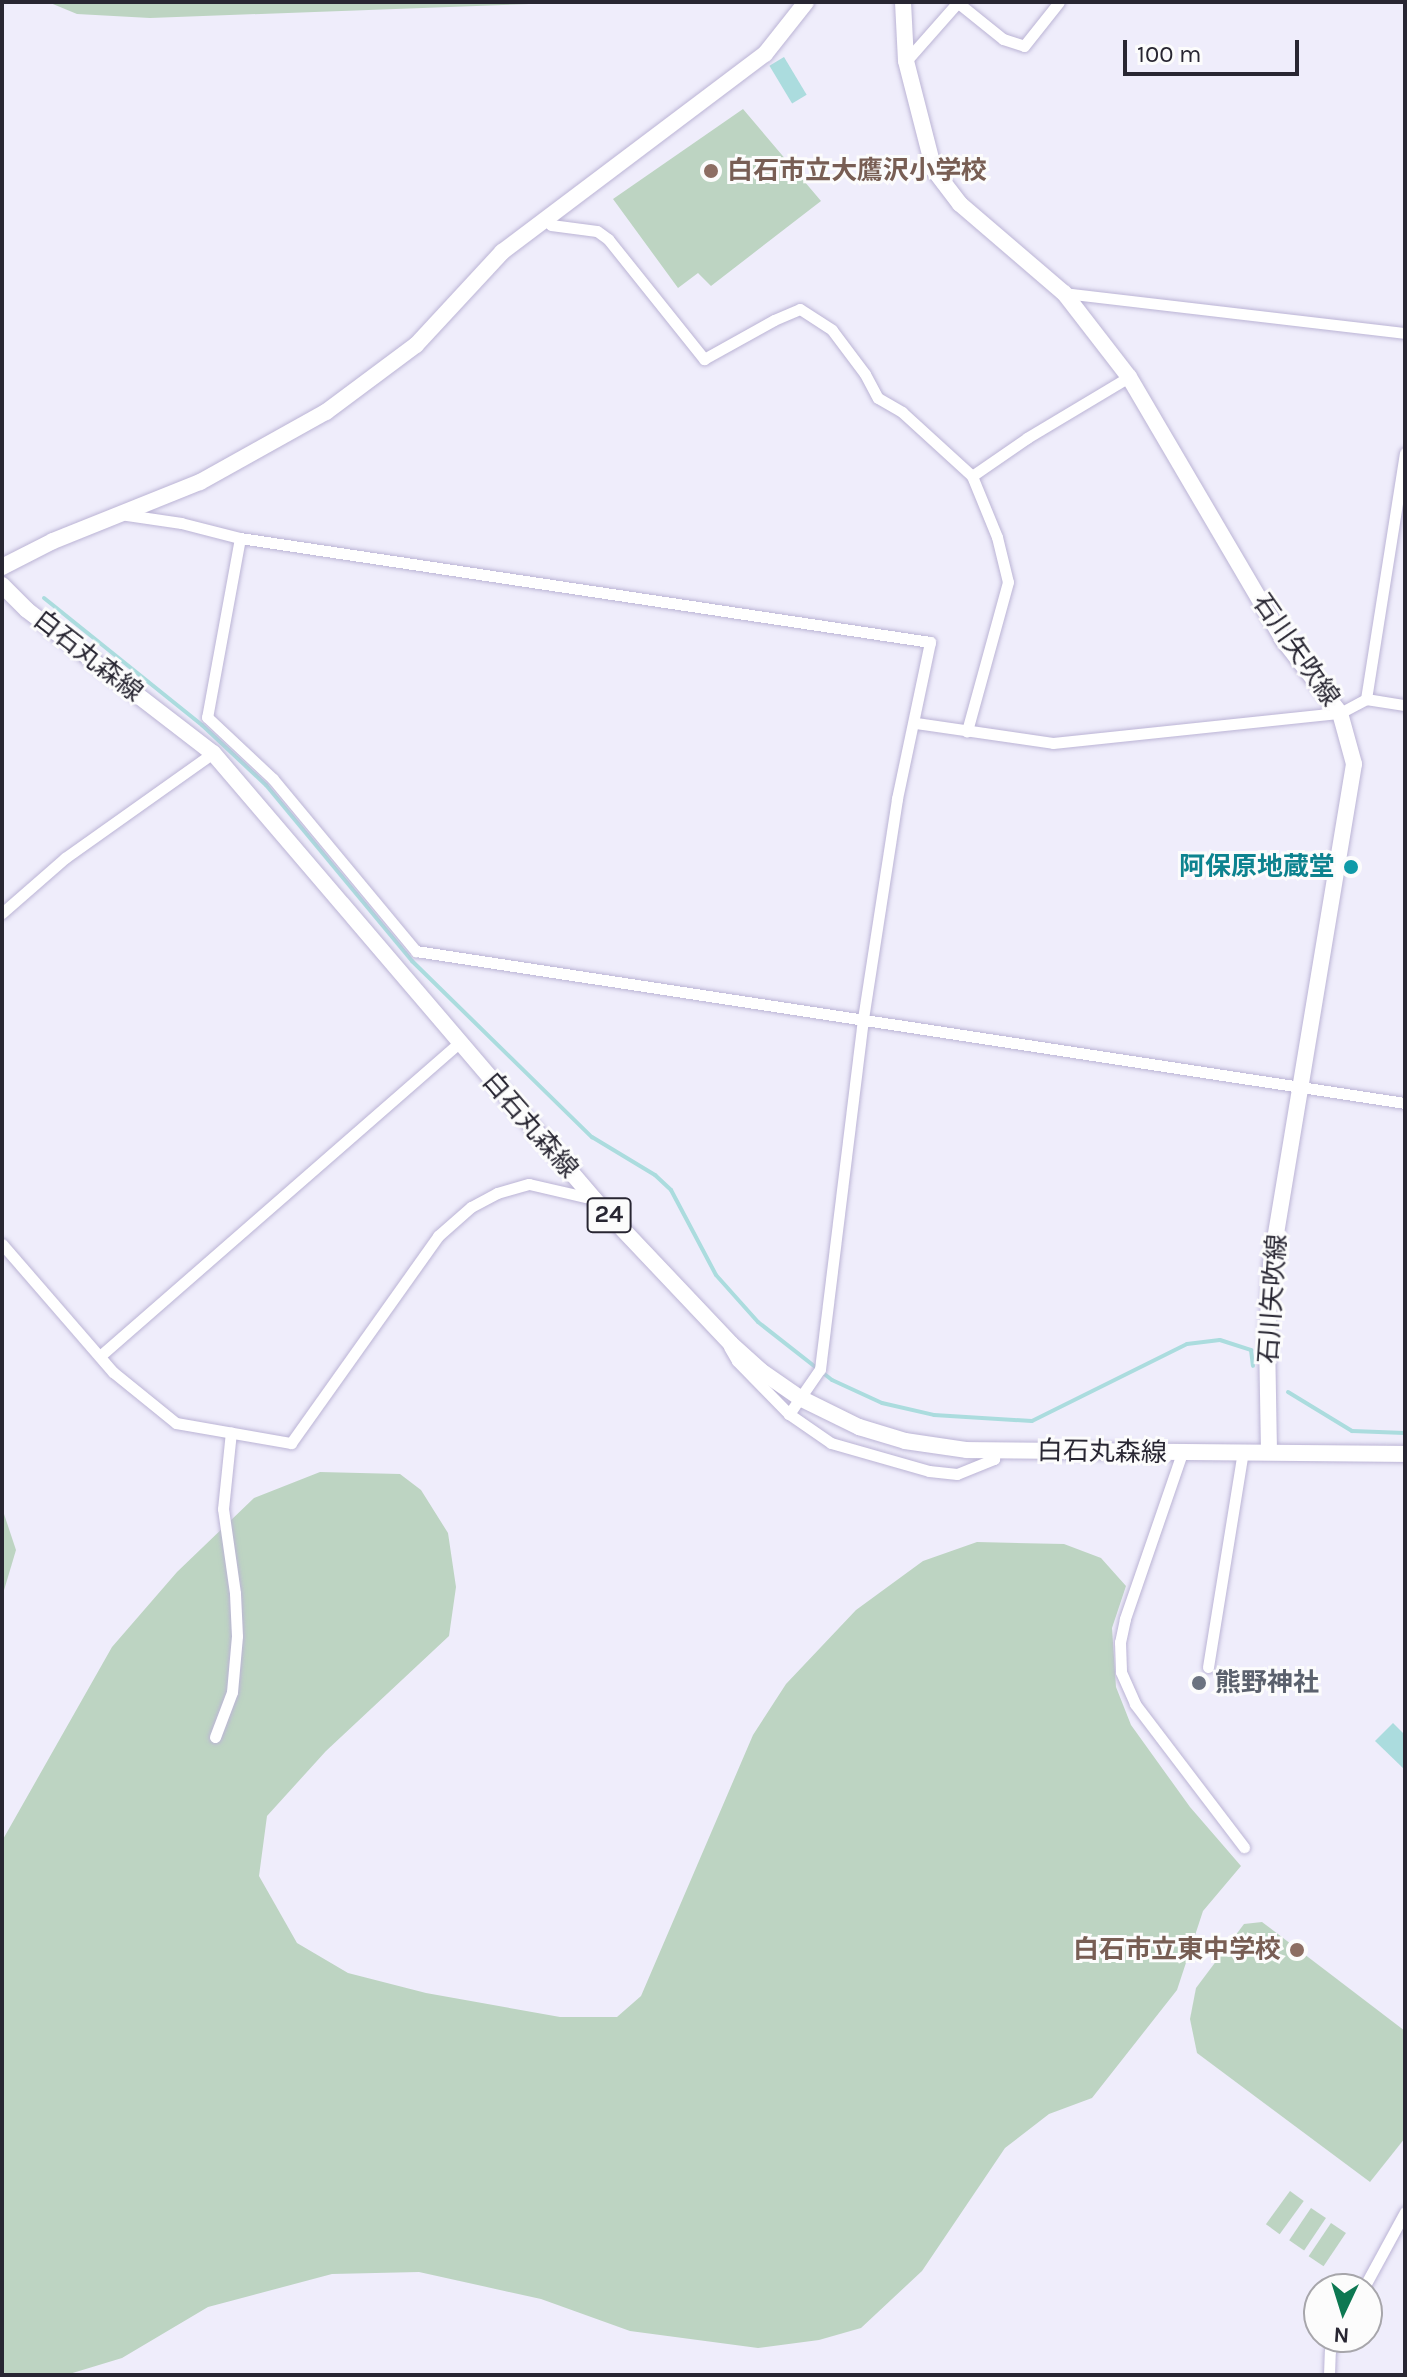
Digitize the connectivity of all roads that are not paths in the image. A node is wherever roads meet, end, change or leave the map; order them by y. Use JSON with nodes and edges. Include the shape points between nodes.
{"nodes":[{"id":1,"x":806,"y":2,"type":"edge"},
{"id":2,"x":903,"y":2,"type":"edge"},
{"id":3,"x":957,"y":2,"type":"edge"},
{"id":4,"x":1059,"y":2,"type":"edge"},
{"id":5,"x":906,"y":61,"type":"junction"},
{"id":6,"x":546,"y":217,"type":"junction"},
{"id":7,"x":1064,"y":293,"type":"junction"},
{"id":8,"x":1405,"y":333,"type":"edge"},
{"id":9,"x":1129,"y":377,"type":"junction"},
{"id":10,"x":1405,"y":453,"type":"edge"},
{"id":11,"x":972,"y":476,"type":"junction"},
{"id":12,"x":119,"y":514,"type":"junction"},
{"id":13,"x":240,"y":538,"type":"junction"},
{"id":14,"x":2,"y":567,"type":"edge"},
{"id":15,"x":2,"y":585,"type":"edge"},
{"id":16,"x":1366,"y":699,"type":"junction"},
{"id":17,"x":1405,"y":705,"type":"edge"},
{"id":18,"x":1340,"y":713,"type":"junction"},
{"id":19,"x":916,"y":723,"type":"junction"},
{"id":20,"x":967,"y":731,"type":"junction"},
{"id":21,"x":213,"y":753,"type":"junction"},
{"id":22,"x":2,"y":913,"type":"edge"},
{"id":23,"x":863,"y":1019,"type":"junction"},
{"id":24,"x":459,"y":1043,"type":"junction"},
{"id":25,"x":1302,"y":1087,"type":"junction"},
{"id":26,"x":1405,"y":1103,"type":"edge"},
{"id":27,"x":594,"y":1199,"type":"junction"},
{"id":28,"x":2,"y":1244,"type":"edge"},
{"id":29,"x":731,"y":1344,"type":"junction"},
{"id":30,"x":100,"y":1356,"type":"junction"},
{"id":31,"x":800,"y":1398,"type":"junction"},
{"id":32,"x":789,"y":1414,"type":"junction"},
{"id":33,"x":231,"y":1432,"type":"junction"},
{"id":34,"x":995,"y":1451,"type":"junction"},
{"id":35,"x":1243,"y":1452,"type":"junction"},
{"id":36,"x":1269,"y":1452,"type":"junction"},
{"id":37,"x":1182,"y":1453,"type":"junction"},
{"id":38,"x":1405,"y":1454,"type":"edge"},
{"id":39,"x":1208,"y":1667,"type":"dead end"},
{"id":40,"x":215,"y":1737,"type":"dead end"},
{"id":41,"x":1244,"y":1847,"type":"dead end"},
{"id":42,"x":1405,"y":2212,"type":"edge"},
{"id":43,"x":1372,"y":2273,"type":"edge"},
{"id":44,"x":1330,"y":2353,"type":"edge"},
{"id":45,"x":1329,"y":2375,"type":"edge"}],
"edges":[{"from":1,"to":6,"type":"main road","via":[[765,54]]},
{"from":2,"to":5,"type":"main road","name":"石川矢吹線"},
{"from":3,"to":4,"type":"street","via":[[1003,39],[1024,46]]},
{"from":3,"to":5,"type":"street"},
{"from":5,"to":7,"type":"main road","name":"石川矢吹線","via":[[934,170],[960,204]]},
{"from":6,"to":11,"type":"street","via":[[551,225],[597,231],[608,239],[704,359],[800,309],[832,330],[878,398],[902,412]]},
{"from":6,"to":12,"type":"main road","via":[[502,252],[416,345],[326,412],[200,482]]},
{"from":7,"to":8,"type":"street"},
{"from":7,"to":9,"type":"main road","name":"石川矢吹線"},
{"from":9,"to":11,"type":"street"},
{"from":9,"to":18,"type":"main road","name":"石川矢吹線","via":[[1284,641]]},
{"from":10,"to":16,"type":"street"},
{"from":11,"to":20,"type":"street","via":[[997,537],[1008,582]]},
{"from":12,"to":13,"type":"street"},
{"from":12,"to":14,"type":"main road"},
{"from":13,"to":19,"type":"street","via":[[930,642]]},
{"from":13,"to":23,"type":"street","via":[[207,717],[273,779],[416,951]]},
{"from":15,"to":21,"type":"main road","name":"白石丸森線","number":"24"},
{"from":16,"to":17,"type":"street"},
{"from":16,"to":18,"type":"street"},
{"from":18,"to":20,"type":"street","via":[[1053,743]]},
{"from":18,"to":25,"type":"main road","name":"石川矢吹線","via":[[1354,764]]},
{"from":19,"to":20,"type":"street"},
{"from":19,"to":23,"type":"street","via":[[897,799]]},
{"from":21,"to":22,"type":"street","via":[[65,858]]},
{"from":21,"to":24,"type":"main road","name":"白石丸森線","number":"24"},
{"from":23,"to":25,"type":"street"},
{"from":23,"to":31,"type":"street","via":[[817,1373]]},
{"from":24,"to":27,"type":"main road","name":"白石丸森線","number":"24"},
{"from":24,"to":30,"type":"street"},
{"from":25,"to":26,"type":"street"},
{"from":25,"to":36,"type":"main road","name":"石川矢吹線","via":[[1271,1264]]},
{"from":27,"to":29,"type":"main road","name":"白石丸森線","number":"24"},
{"from":27,"to":33,"type":"street","via":[[529,1184],[471,1207],[438,1236],[291,1443]]},
{"from":28,"to":30,"type":"street"},
{"from":29,"to":31,"type":"main road","name":"白石丸森線","number":"24"},
{"from":29,"to":32,"type":"street","via":[[737,1361]]},
{"from":30,"to":33,"type":"street","via":[[176,1423]]},
{"from":31,"to":32,"type":"street"},
{"from":31,"to":34,"type":"main road","name":"白石丸森線","number":"24","via":[[859,1427],[905,1441]]},
{"from":32,"to":34,"type":"street","via":[[831,1443],[929,1471],[957,1474],[994,1459]]},
{"from":33,"to":40,"type":"street","via":[[223,1509],[237,1636],[232,1692]]},
{"from":34,"to":37,"type":"main road","name":"白石丸森線","number":"24"},
{"from":35,"to":36,"type":"main road","name":"白石丸森線","number":"24"},
{"from":35,"to":37,"type":"main road","name":"白石丸森線","number":"24"},
{"from":35,"to":39,"type":"street"},
{"from":36,"to":38,"type":"main road","name":"白石丸森線","number":"24"},
{"from":37,"to":41,"type":"street","via":[[1125,1619],[1121,1672],[1135,1704]]},
{"from":42,"to":43,"type":"street"},
{"from":44,"to":45,"type":"street"}]}
